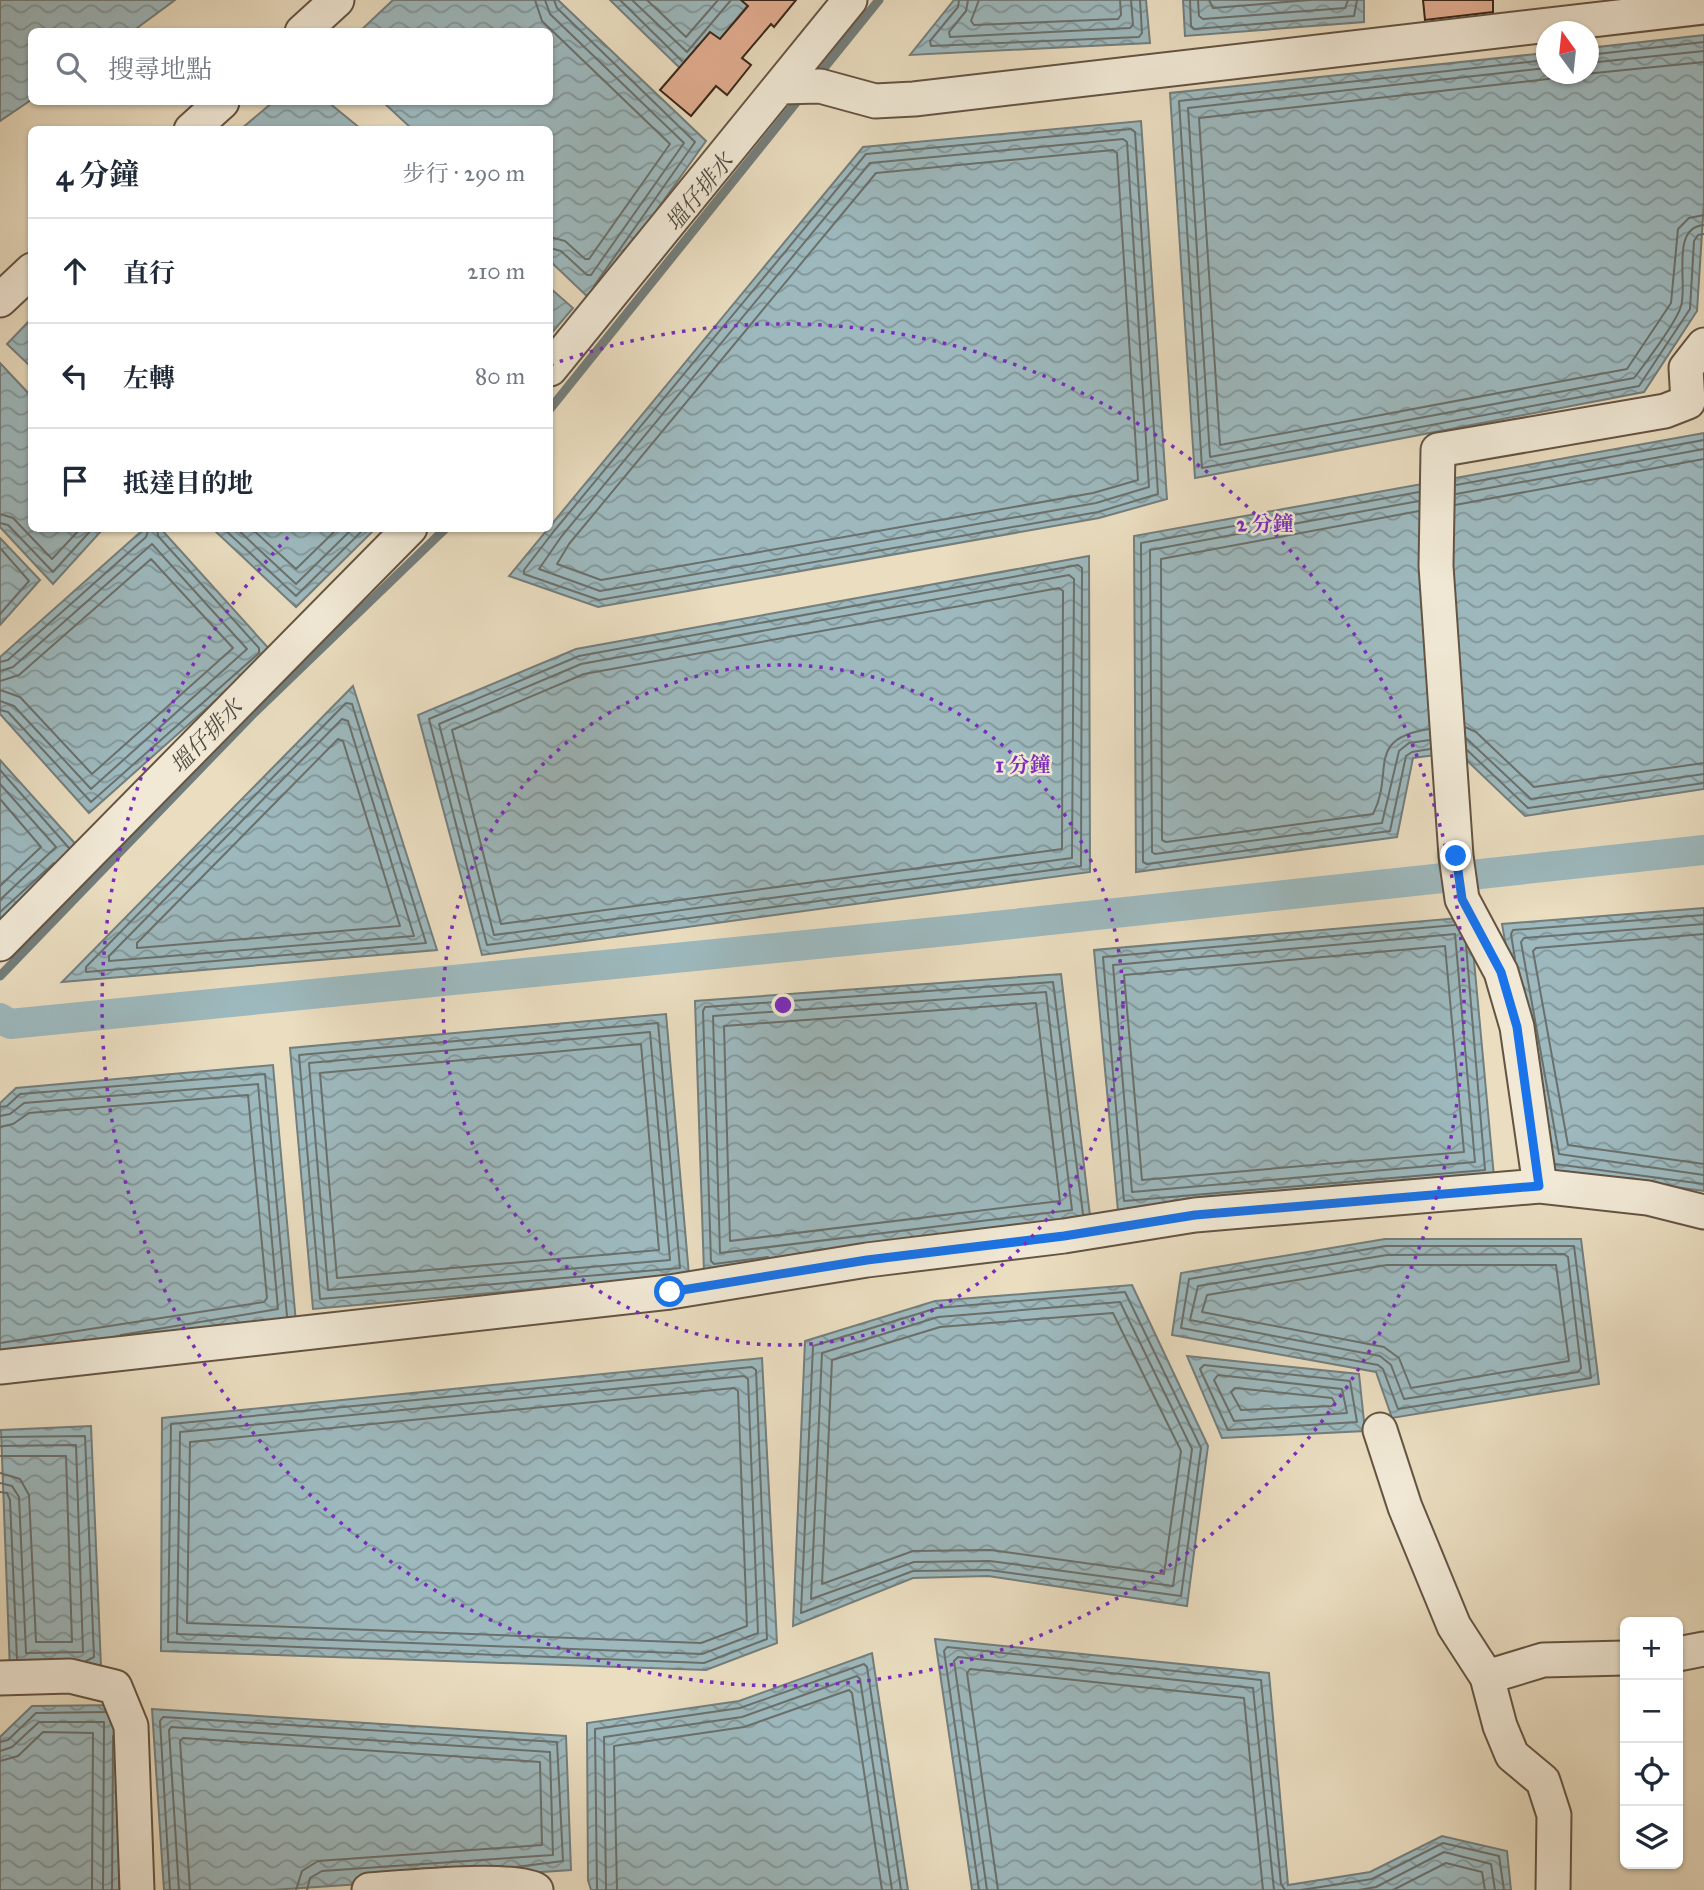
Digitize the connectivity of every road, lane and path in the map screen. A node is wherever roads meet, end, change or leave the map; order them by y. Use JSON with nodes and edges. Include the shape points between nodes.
{"nodes":[{"id":1,"x":337,"y":0,"type":"edge"},
{"id":2,"x":850,"y":0,"type":"edge"},
{"id":3,"x":1703,"y":17,"type":"edge"},
{"id":4,"x":306,"y":28,"type":"edge"},
{"id":5,"x":781,"y":88,"type":"junction"},
{"id":6,"x":219,"y":105,"type":"edge"},
{"id":7,"x":195,"y":126,"type":"edge"},
{"id":8,"x":28,"y":274,"type":"edge"},
{"id":9,"x":0,"y":300,"type":"edge"},
{"id":10,"x":1704,"y":345,"type":"edge"},
{"id":11,"x":553,"y":365,"type":"edge"},
{"id":12,"x":406,"y":532,"type":"edge"},
{"id":13,"x":0,"y":944,"type":"edge"},
{"id":14,"x":1539,"y":1186,"type":"junction"},
{"id":15,"x":1704,"y":1212,"type":"edge"},
{"id":16,"x":0,"y":1367,"type":"edge"},
{"id":17,"x":1380,"y":1430,"type":"dead end"},
{"id":18,"x":1704,"y":1649,"type":"edge"},
{"id":19,"x":1683,"y":1653,"type":"edge"},
{"id":20,"x":1620,"y":1658,"type":"edge"},
{"id":21,"x":1487,"y":1676,"type":"junction"},
{"id":22,"x":0,"y":1678,"type":"edge"},
{"id":23,"x":136,"y":1890,"type":"edge"},
{"id":24,"x":369,"y":1890,"type":"edge"},
{"id":25,"x":536,"y":1890,"type":"edge"},
{"id":26,"x":1553,"y":1890,"type":"edge"}],
"edges":[{"from":1,"to":4,"type":"street"},
{"from":2,"to":5,"type":"street"},
{"from":3,"to":5,"type":"street","via":[[914,99],[875,101],[820,86]]},
{"from":5,"to":11,"type":"street"},
{"from":6,"to":7,"type":"street"},
{"from":8,"to":9,"type":"street"},
{"from":10,"to":14,"type":"street","via":[[1686,368],[1688,402],[1665,411],[1438,450],[1436,566],[1456,856],[1462,899],[1501,972],[1517,1027]]},
{"from":12,"to":13,"type":"street"},
{"from":14,"to":15,"type":"street","via":[[1648,1198]]},
{"from":14,"to":16,"type":"street","via":[[1195,1215],[670,1292]]},
{"from":17,"to":21,"type":"street","via":[[1405,1507],[1454,1626]]},
{"from":18,"to":19,"type":"street"},
{"from":20,"to":21,"type":"street","via":[[1543,1660]]},
{"from":21,"to":26,"type":"street","via":[[1512,1755],[1543,1782],[1554,1815]]},
{"from":22,"to":23,"type":"street","via":[[70,1676],[114,1687],[131,1726]]},
{"from":24,"to":25,"type":"street","via":[[500,1883]]}]}
